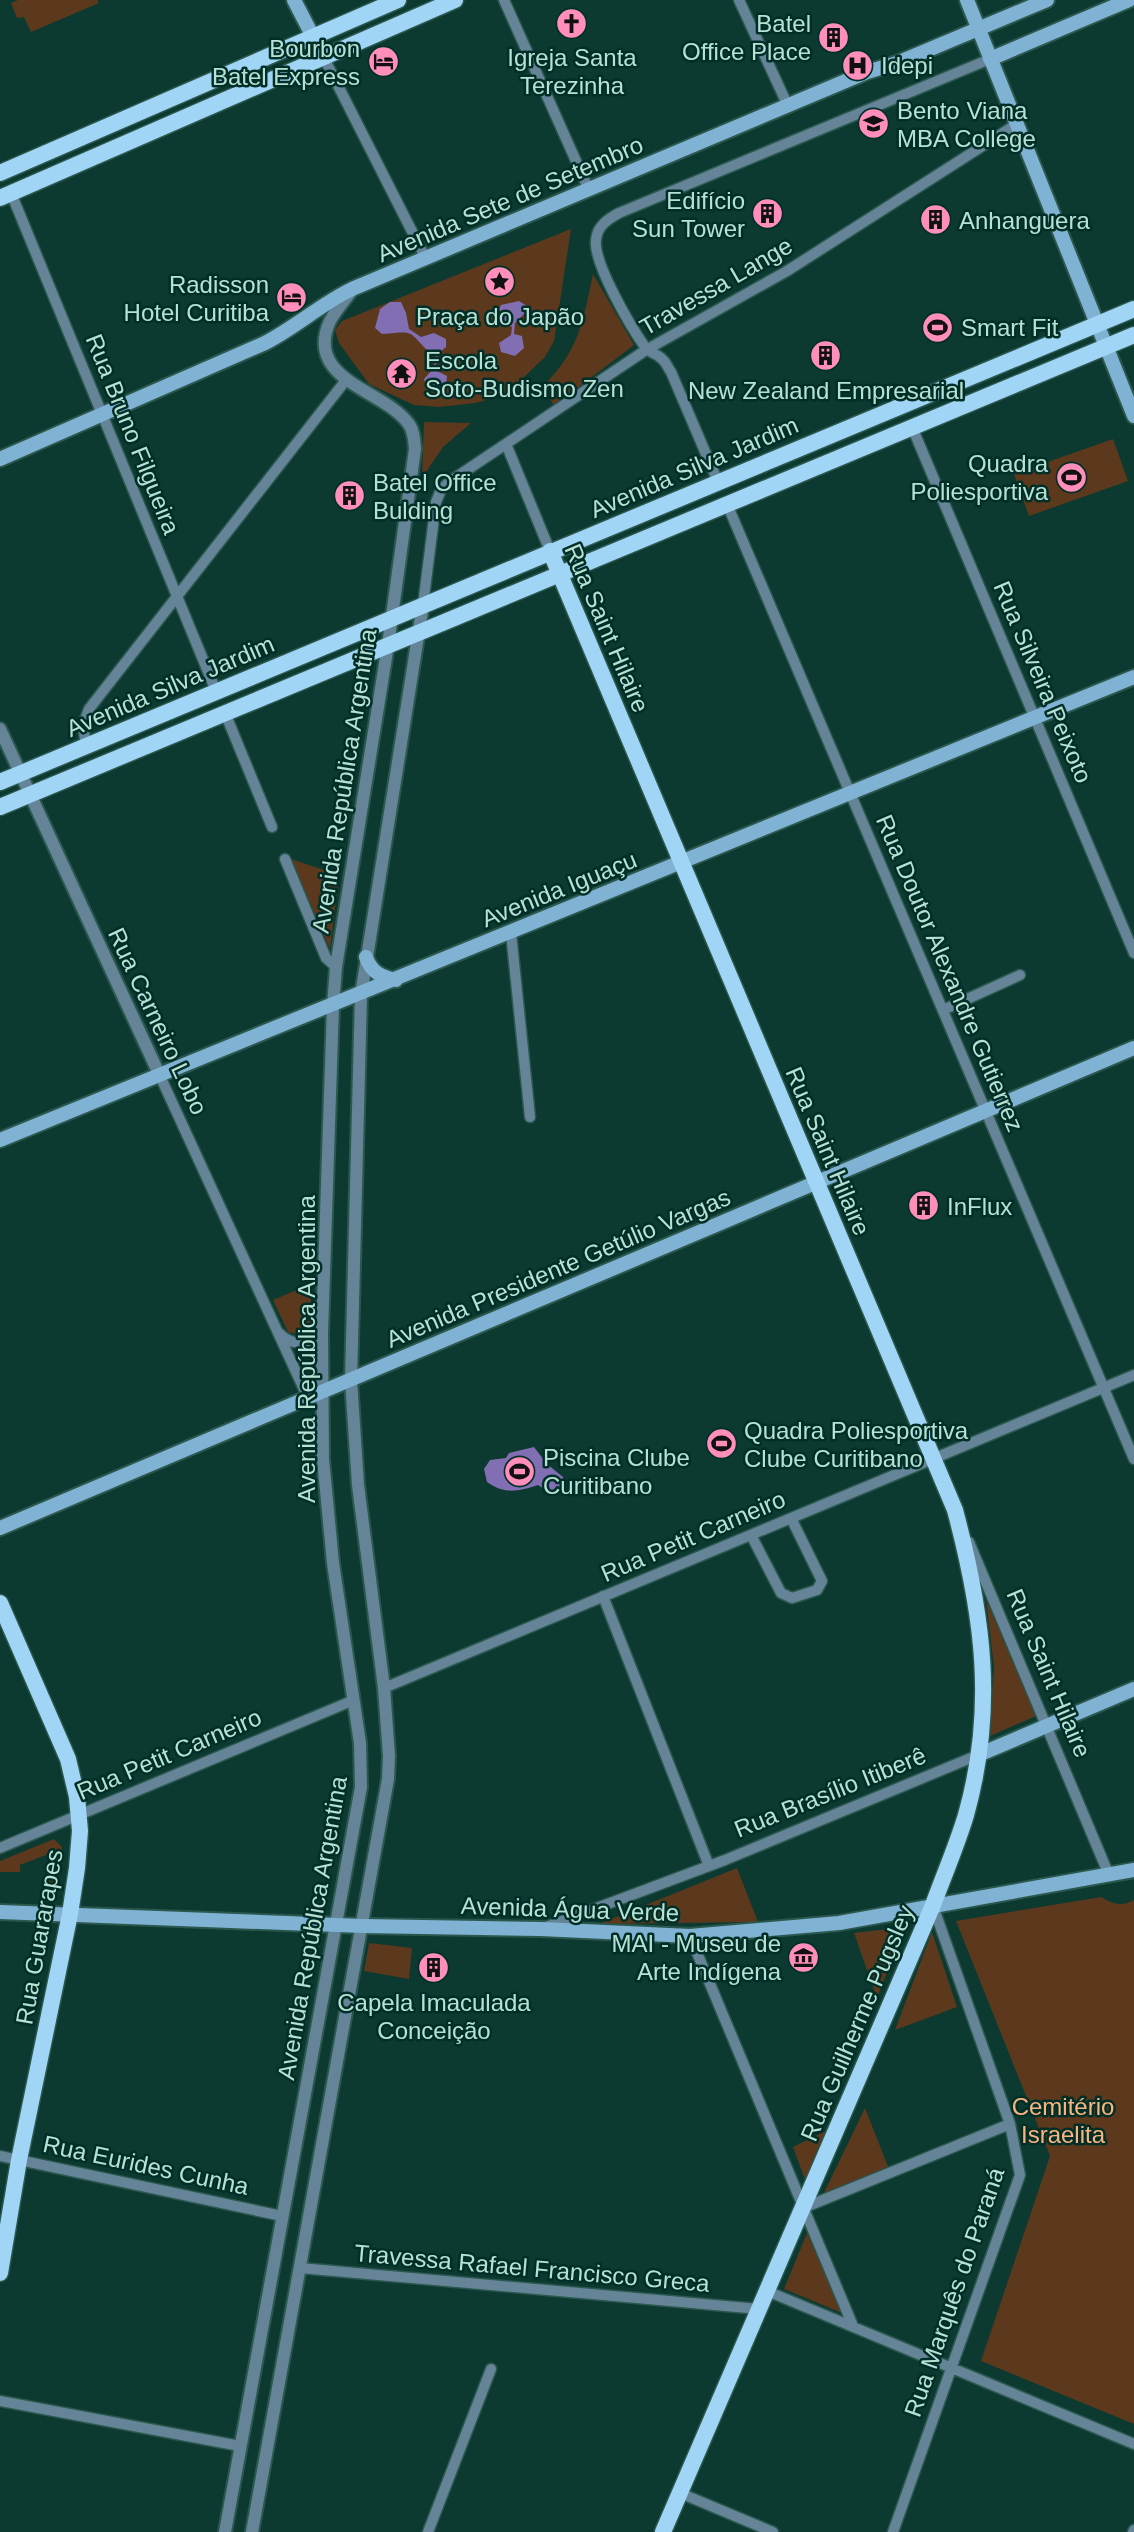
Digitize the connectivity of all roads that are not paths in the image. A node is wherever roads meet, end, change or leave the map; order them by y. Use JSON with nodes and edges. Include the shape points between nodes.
{"nodes":[{"id":1,"x":295,"y":0,"type":"edge"},
{"id":2,"x":456,"y":0,"type":"edge"},
{"id":3,"x":504,"y":0,"type":"edge"},
{"id":4,"x":740,"y":0,"type":"edge"},
{"id":5,"x":967,"y":0,"type":"edge"},
{"id":6,"x":1047,"y":0,"type":"edge"},
{"id":7,"x":1129,"y":0,"type":"edge"},
{"id":8,"x":394,"y":2,"type":"edge"},
{"id":9,"x":435,"y":9,"type":"junction"},
{"id":10,"x":979,"y":29,"type":"junction"},
{"id":11,"x":314,"y":37,"type":"junction"},
{"id":12,"x":324,"y":58,"type":"junction"},
{"id":13,"x":990,"y":58,"type":"junction"},
{"id":14,"x":788,"y":106,"type":"junction"},
{"id":15,"x":1017,"y":124,"type":"junction"},
{"id":16,"x":1,"y":170,"type":"edge"},
{"id":17,"x":589,"y":190,"type":"junction"},
{"id":18,"x":5,"y":195,"type":"edge"},
{"id":19,"x":426,"y":259,"type":"junction"},
{"id":20,"x":352,"y":289,"type":"junction"},
{"id":21,"x":1134,"y":309,"type":"edge"},
{"id":22,"x":1097,"y":324,"type":"junction"},
{"id":23,"x":1134,"y":335,"type":"edge"},
{"id":24,"x":1106,"y":346,"type":"junction"},
{"id":25,"x":646,"y":350,"type":"junction"},
{"id":26,"x":992,"y":368,"type":"junction"},
{"id":27,"x":346,"y":380,"type":"junction"},
{"id":28,"x":956,"y":409,"type":"junction"},
{"id":29,"x":102,"y":415,"type":"junction"},
{"id":30,"x":1134,"y":415,"type":"edge"},
{"id":31,"x":912,"y":427,"type":"junction"},
{"id":32,"x":845,"y":429,"type":"junction"},
{"id":33,"x":881,"y":440,"type":"junction"},
{"id":34,"x":506,"y":444,"type":"junction"},
{"id":35,"x":0,"y":459,"type":"edge"},
{"id":36,"x":718,"y":482,"type":"junction"},
{"id":37,"x":441,"y":491,"type":"joint"},
{"id":38,"x":727,"y":504,"type":"junction"},
{"id":39,"x":550,"y":551,"type":"junction"},
{"id":40,"x":560,"y":573,"type":"junction"},
{"id":41,"x":177,"y":596,"type":"junction"},
{"id":42,"x":423,"y":605,"type":"junction"},
{"id":43,"x":392,"y":618,"type":"junction"},
{"id":44,"x":419,"y":632,"type":"junction"},
{"id":45,"x":388,"y":645,"type":"junction"},
{"id":46,"x":318,"y":649,"type":"junction"},
{"id":47,"x":353,"y":660,"type":"junction"},
{"id":48,"x":1134,"y":677,"type":"edge"},
{"id":49,"x":216,"y":691,"type":"junction"},
{"id":50,"x":225,"y":713,"type":"junction"},
{"id":51,"x":1035,"y":718,"type":"junction"},
{"id":52,"x":0,"y":729,"type":"edge"},
{"id":53,"x":86,"y":746,"type":"junction"},
{"id":54,"x":7,"y":756,"type":"edge"},
{"id":55,"x":20,"y":773,"type":"junction"},
{"id":56,"x":0,"y":782,"type":"edge"},
{"id":57,"x":30,"y":794,"type":"junction"},
{"id":58,"x":850,"y":794,"type":"junction"},
{"id":59,"x":0,"y":807,"type":"edge"},
{"id":60,"x":272,"y":827,"type":"dead end"},
{"id":61,"x":285,"y":859,"type":"dead end"},
{"id":62,"x":682,"y":863,"type":"junction"},
{"id":63,"x":511,"y":933,"type":"junction"},
{"id":64,"x":1134,"y":954,"type":"edge"},
{"id":65,"x":366,"y":957,"type":"junction"},
{"id":66,"x":336,"y":967,"type":"junction"},
{"id":67,"x":1020,"y":975,"type":"dead end"},
{"id":68,"x":396,"y":980,"type":"junction"},
{"id":69,"x":361,"y":995,"type":"junction"},
{"id":70,"x":333,"y":1006,"type":"junction"},
{"id":71,"x":943,"y":1010,"type":"junction"},
{"id":72,"x":1134,"y":1048,"type":"edge"},
{"id":73,"x":160,"y":1076,"type":"junction"},
{"id":74,"x":986,"y":1111,"type":"junction"},
{"id":75,"x":530,"y":1117,"type":"dead end"},
{"id":76,"x":0,"y":1140,"type":"edge"},
{"id":77,"x":817,"y":1183,"type":"junction"},
{"id":78,"x":277,"y":1331,"type":"junction"},
{"id":79,"x":322,"y":1333,"type":"junction"},
{"id":80,"x":1134,"y":1375,"type":"edge"},
{"id":81,"x":351,"y":1380,"type":"junction"},
{"id":82,"x":1104,"y":1388,"type":"junction"},
{"id":83,"x":323,"y":1392,"type":"junction"},
{"id":84,"x":308,"y":1398,"type":"junction"},
{"id":85,"x":934,"y":1459,"type":"junction"},
{"id":86,"x":1134,"y":1459,"type":"edge"},
{"id":87,"x":955,"y":1510,"type":"junction"},
{"id":88,"x":791,"y":1518,"type":"junction"},
{"id":89,"x":0,"y":1528,"type":"edge"},
{"id":90,"x":751,"y":1535,"type":"junction"},
{"id":91,"x":603,"y":1596,"type":"junction"},
{"id":92,"x":0,"y":1603,"type":"edge"},
{"id":93,"x":384,"y":1688,"type":"junction"},
{"id":94,"x":1134,"y":1689,"type":"edge"},
{"id":95,"x":354,"y":1700,"type":"junction"},
{"id":96,"x":1046,"y":1726,"type":"junction"},
{"id":97,"x":978,"y":1755,"type":"junction"},
{"id":98,"x":79,"y":1815,"type":"junction"},
{"id":99,"x":0,"y":1848,"type":"edge"},
{"id":100,"x":709,"y":1866,"type":"junction"},
{"id":101,"x":1134,"y":1870,"type":"edge"},
{"id":102,"x":1109,"y":1875,"type":"junction"},
{"id":103,"x":933,"y":1905,"type":"junction"},
{"id":104,"x":0,"y":1912,"type":"edge"},
{"id":105,"x":70,"y":1914,"type":"junction"},
{"id":106,"x":334,"y":1925,"type":"junction"},
{"id":107,"x":363,"y":1926,"type":"junction"},
{"id":108,"x":541,"y":1929,"type":"junction"},
{"id":109,"x":690,"y":1936,"type":"junction"},
{"id":110,"x":1010,"y":2124,"type":"junction"},
{"id":111,"x":0,"y":2156,"type":"edge"},
{"id":112,"x":19,"y":2160,"type":"junction"},
{"id":113,"x":802,"y":2209,"type":"junction"},
{"id":114,"x":282,"y":2216,"type":"junction"},
{"id":115,"x":300,"y":2269,"type":"junction"},
{"id":116,"x":0,"y":2273,"type":"edge"},
{"id":117,"x":767,"y":2291,"type":"junction"},
{"id":118,"x":759,"y":2309,"type":"junction"},
{"id":119,"x":853,"y":2326,"type":"junction"},
{"id":120,"x":952,"y":2368,"type":"junction"},
{"id":121,"x":491,"y":2369,"type":"dead end"},
{"id":122,"x":0,"y":2401,"type":"edge"},
{"id":123,"x":1134,"y":2444,"type":"edge"},
{"id":124,"x":240,"y":2446,"type":"junction"},
{"id":125,"x":680,"y":2493,"type":"junction"},
{"id":126,"x":225,"y":2532,"type":"edge"},
{"id":127,"x":253,"y":2532,"type":"edge"},
{"id":128,"x":428,"y":2532,"type":"edge"},
{"id":129,"x":663,"y":2532,"type":"edge"},
{"id":130,"x":773,"y":2532,"type":"edge"},
{"id":131,"x":893,"y":2532,"type":"edge"}],
"edges":[{"from":1,"to":11,"type":"main road"},
{"from":2,"to":9,"type":"main road"},
{"from":3,"to":17,"type":"street"},
{"from":4,"to":14,"type":"street"},
{"from":5,"to":10,"type":"main road"},
{"from":6,"to":10,"type":"main road","name":"Avenida Sete de Setembro"},
{"from":7,"to":13,"type":"main road"},
{"from":8,"to":9,"type":"main road"},
{"from":8,"to":11,"type":"main road"},
{"from":9,"to":12,"type":"main road"},
{"from":10,"to":13,"type":"main road"},
{"from":10,"to":14,"type":"main road","name":"Avenida Sete de Setembro"},
{"from":11,"to":12,"type":"main road"},
{"from":11,"to":16,"type":"main road"},
{"from":12,"to":18,"type":"main road"},
{"from":12,"to":19,"type":"street"},
{"from":13,"to":15,"type":"main road"},
{"from":13,"to":25,"type":"street","via":[[607,220],[599,229],[597,256]]},
{"from":14,"to":17,"type":"main road","name":"Avenida Sete de Setembro"},
{"from":15,"to":22,"type":"main road"},
{"from":15,"to":25,"type":"street","name":"Travessa Lange","via":[[787,271]]},
{"from":17,"to":19,"type":"main road","name":"Avenida Sete de Setembro"},
{"from":18,"to":29,"type":"street","name":"Rua Bruno Filgueira"},
{"from":19,"to":20,"type":"main road","name":"Avenida Sete de Setembro"},
{"from":20,"to":27,"type":"street","name":"Avenida República Argentina","via":[[326,336],[329,359]]},
{"from":20,"to":29,"type":"main road","name":"Avenida Sete de Setembro","via":[[265,343]]},
{"from":21,"to":22,"type":"main road","name":"Avenida Silva Jardim"},
{"from":22,"to":24,"type":"main road"},
{"from":22,"to":26,"type":"main road","name":"Avenida Silva Jardim"},
{"from":23,"to":24,"type":"main road","name":"Avenida Silva Jardim"},
{"from":24,"to":28,"type":"main road","name":"Avenida Silva Jardim"},
{"from":24,"to":30,"type":"main road"},
{"from":25,"to":34,"type":"street","name":"Travessa Lange"},
{"from":25,"to":36,"type":"street","via":[[662,359],[671,372]]},
{"from":26,"to":28,"type":"main road"},
{"from":26,"to":32,"type":"main road","name":"Avenida Silva Jardim"},
{"from":27,"to":41,"type":"street"},
{"from":27,"to":43,"type":"street","name":"Avenida República Argentina","via":[[390,405],[410,425],[414,436]]},
{"from":28,"to":31,"type":"main road","name":"Avenida Silva Jardim"},
{"from":29,"to":35,"type":"main road","name":"Avenida Sete de Setembro"},
{"from":29,"to":41,"type":"street","name":"Rua Bruno Filgueira"},
{"from":31,"to":33,"type":"main road","name":"Avenida Silva Jardim"},
{"from":31,"to":51,"type":"street","name":"Rua Silveira Peixoto"},
{"from":32,"to":33,"type":"main road"},
{"from":32,"to":36,"type":"main road","name":"Avenida Silva Jardim"},
{"from":33,"to":38,"type":"main road","name":"Avenida Silva Jardim"},
{"from":34,"to":37,"type":"street","name":"Travessa Lange"},
{"from":34,"to":39,"type":"street","name":"Rua Saint Hilaire"},
{"from":36,"to":39,"type":"main road","name":"Avenida Silva Jardim"},
{"from":37,"to":42,"type":"street","name":"Avenida República Argentina"},
{"from":38,"to":40,"type":"main road","name":"Avenida Silva Jardim"},
{"from":38,"to":58,"type":"street","name":"Rua Doutor Alexandre Gutierrez"},
{"from":39,"to":40,"type":"main road","name":"Rua Saint Hilaire"},
{"from":39,"to":42,"type":"main road","name":"Avenida Silva Jardim"},
{"from":40,"to":44,"type":"main road","name":"Avenida Silva Jardim"},
{"from":40,"to":62,"type":"main road","name":"Rua Saint Hilaire"},
{"from":41,"to":49,"type":"street","name":"Rua Bruno Filgueira"},
{"from":41,"to":53,"type":"street","via":[[89,709],[83,725]]},
{"from":42,"to":43,"type":"main road","name":"Avenida Silva Jardim"},
{"from":42,"to":44,"type":"street","name":"Avenida República Argentina"},
{"from":43,"to":45,"type":"street","name":"Avenida República Argentina"},
{"from":43,"to":46,"type":"main road","name":"Avenida Silva Jardim"},
{"from":44,"to":45,"type":"main road","name":"Avenida Silva Jardim"},
{"from":44,"to":65,"type":"street","name":"Avenida República Argentina"},
{"from":45,"to":47,"type":"main road","name":"Avenida Silva Jardim"},
{"from":45,"to":66,"type":"street","name":"Avenida República Argentina"},
{"from":46,"to":47,"type":"main road"},
{"from":46,"to":49,"type":"main road","name":"Avenida Silva Jardim"},
{"from":47,"to":50,"type":"main road","name":"Avenida Silva Jardim"},
{"from":48,"to":51,"type":"main road","name":"Avenida Iguaçu"},
{"from":49,"to":53,"type":"main road","name":"Avenida Silva Jardim"},
{"from":50,"to":57,"type":"main road","name":"Avenida Silva Jardim"},
{"from":50,"to":60,"type":"street"},
{"from":51,"to":58,"type":"main road","name":"Avenida Iguaçu"},
{"from":51,"to":64,"type":"street","name":"Rua Silveira Peixoto"},
{"from":52,"to":54,"type":"street","name":"Rua Carneiro Lobo"},
{"from":53,"to":55,"type":"main road","name":"Avenida Silva Jardim"},
{"from":54,"to":55,"type":"street","name":"Rua Carneiro Lobo"},
{"from":55,"to":56,"type":"main road","name":"Avenida Silva Jardim"},
{"from":55,"to":57,"type":"street","name":"Rua Carneiro Lobo"},
{"from":57,"to":59,"type":"main road","name":"Avenida Silva Jardim"},
{"from":57,"to":73,"type":"street","name":"Rua Carneiro Lobo"},
{"from":58,"to":62,"type":"main road","name":"Avenida Iguaçu"},
{"from":58,"to":71,"type":"street","name":"Rua Doutor Alexandre Gutierrez"},
{"from":61,"to":66,"type":"street","via":[[326,958]]},
{"from":62,"to":63,"type":"main road","name":"Avenida Iguaçu"},
{"from":62,"to":77,"type":"main road","name":"Rua Saint Hilaire"},
{"from":63,"to":68,"type":"main road","name":"Avenida Iguaçu"},
{"from":63,"to":75,"type":"street"},
{"from":65,"to":68,"type":"main road","via":[[375,973]]},
{"from":65,"to":69,"type":"street","name":"Avenida República Argentina"},
{"from":66,"to":70,"type":"street","name":"Avenida República Argentina"},
{"from":67,"to":71,"type":"street"},
{"from":68,"to":69,"type":"main road","name":"Avenida Iguaçu"},
{"from":69,"to":70,"type":"main road","name":"Avenida Iguaçu"},
{"from":69,"to":81,"type":"street","name":"Avenida República Argentina"},
{"from":70,"to":73,"type":"main road","name":"Avenida Iguaçu"},
{"from":70,"to":79,"type":"street","name":"Avenida República Argentina"},
{"from":71,"to":74,"type":"street","name":"Rua Doutor Alexandre Gutierrez"},
{"from":72,"to":74,"type":"main road","name":"Avenida Presidente Getúlio Vargas"},
{"from":73,"to":76,"type":"main road","name":"Avenida Iguaçu"},
{"from":73,"to":78,"type":"street","name":"Rua Carneiro Lobo"},
{"from":74,"to":77,"type":"main road","name":"Avenida Presidente Getúlio Vargas"},
{"from":74,"to":82,"type":"street","name":"Rua Doutor Alexandre Gutierrez"},
{"from":77,"to":81,"type":"main road","name":"Avenida Presidente Getúlio Vargas"},
{"from":77,"to":85,"type":"main road","name":"Rua Saint Hilaire"},
{"from":78,"to":79,"type":"street","via":[[284,1338],[304,1343]]},
{"from":78,"to":84,"type":"street","name":"Rua Carneiro Lobo"},
{"from":79,"to":83,"type":"street","name":"Avenida República Argentina"},
{"from":80,"to":82,"type":"street","name":"Rua Petit Carneiro"},
{"from":81,"to":83,"type":"main road","name":"Avenida Presidente Getúlio Vargas"},
{"from":81,"to":93,"type":"street","name":"Avenida República Argentina","via":[[358,1485]]},
{"from":82,"to":85,"type":"street","name":"Rua Petit Carneiro"},
{"from":82,"to":86,"type":"street","name":"Rua Doutor Alexandre Gutierrez"},
{"from":83,"to":84,"type":"main road","name":"Avenida Presidente Getúlio Vargas"},
{"from":83,"to":95,"type":"street","name":"Avenida República Argentina","via":[[327,1515]]},
{"from":84,"to":89,"type":"main road","name":"Avenida Presidente Getúlio Vargas"},
{"from":85,"to":87,"type":"main road","name":"Rua Saint Hilaire"},
{"from":85,"to":88,"type":"street","name":"Rua Petit Carneiro"},
{"from":87,"to":96,"type":"street","name":"Rua Saint Hilaire"},
{"from":87,"to":97,"type":"main road","name":"Rua Guilherme Pugsley","via":[[981,1631],[984,1697]]},
{"from":88,"to":90,"type":"street","name":"Rua Petit Carneiro"},
{"from":88,"to":90,"type":"street","via":[[822,1581],[817,1590],[792,1598],[781,1593]]},
{"from":90,"to":91,"type":"street","name":"Rua Petit Carneiro"},
{"from":91,"to":93,"type":"street","name":"Rua Petit Carneiro"},
{"from":91,"to":100,"type":"street"},
{"from":92,"to":98,"type":"main road","name":"Rua Guararapes","via":[[68,1759]]},
{"from":93,"to":107,"type":"street","name":"Avenida República Argentina","via":[[388,1779]]},
{"from":94,"to":96,"type":"main road","name":"Rua Brasílio Itiberê"},
{"from":95,"to":98,"type":"street","name":"Rua Petit Carneiro"},
{"from":95,"to":106,"type":"street","name":"Avenida República Argentina","via":[[361,1787]]},
{"from":96,"to":97,"type":"main road","name":"Rua Brasílio Itiberê"},
{"from":96,"to":102,"type":"street","name":"Rua Saint Hilaire"},
{"from":97,"to":100,"type":"street","name":"Rua Brasílio Itiberê"},
{"from":97,"to":103,"type":"main road","name":"Rua Guilherme Pugsley","via":[[965,1817]]},
{"from":98,"to":99,"type":"street","name":"Rua Petit Carneiro"},
{"from":98,"to":105,"type":"main road","name":"Rua Guararapes"},
{"from":100,"to":108,"type":"street","name":"Rua Brasílio Itiberê"},
{"from":101,"to":102,"type":"main road","name":"Avenida Água Verde"},
{"from":102,"to":103,"type":"main road","name":"Avenida Água Verde"},
{"from":103,"to":109,"type":"main road","name":"Avenida Água Verde","via":[[814,1926]]},
{"from":103,"to":110,"type":"street","name":"Rua Marquês do Paraná"},
{"from":103,"to":113,"type":"main road","name":"Rua Guilherme Pugsley"},
{"from":104,"to":105,"type":"main road","name":"Avenida Água Verde"},
{"from":105,"to":106,"type":"main road","name":"Avenida Água Verde"},
{"from":105,"to":112,"type":"main road","name":"Rua Guararapes"},
{"from":106,"to":107,"type":"main road","name":"Avenida Água Verde"},
{"from":106,"to":114,"type":"street","name":"Avenida República Argentina"},
{"from":107,"to":108,"type":"main road","name":"Avenida Água Verde"},
{"from":107,"to":115,"type":"street","name":"Avenida República Argentina"},
{"from":108,"to":109,"type":"main road","name":"Avenida Água Verde"},
{"from":109,"to":113,"type":"street"},
{"from":110,"to":113,"type":"street"},
{"from":110,"to":120,"type":"street","name":"Rua Marquês do Paraná","via":[[1020,2167],[1018,2184]]},
{"from":111,"to":112,"type":"street","name":"Rua Eurides Cunha"},
{"from":112,"to":114,"type":"street","name":"Rua Eurides Cunha"},
{"from":112,"to":116,"type":"main road","name":"Rua Guararapes"},
{"from":113,"to":117,"type":"main road","name":"Rua Guilherme Pugsley"},
{"from":113,"to":119,"type":"street"},
{"from":114,"to":124,"type":"street","name":"Avenida República Argentina"},
{"from":115,"to":118,"type":"street","name":"Travessa Rafael Francisco Greca"},
{"from":115,"to":127,"type":"street","name":"Avenida República Argentina"},
{"from":117,"to":118,"type":"main road","name":"Rua Guilherme Pugsley"},
{"from":117,"to":119,"type":"street"},
{"from":118,"to":125,"type":"main road","name":"Rua Guilherme Pugsley"},
{"from":119,"to":120,"type":"street"},
{"from":120,"to":123,"type":"street"},
{"from":120,"to":131,"type":"street","name":"Rua Marquês do Paraná"},
{"from":121,"to":128,"type":"street"},
{"from":122,"to":124,"type":"street"},
{"from":124,"to":126,"type":"street","name":"Avenida República Argentina"},
{"from":125,"to":129,"type":"main road","name":"Rua Guilherme Pugsley"},
{"from":125,"to":130,"type":"street"}]}
